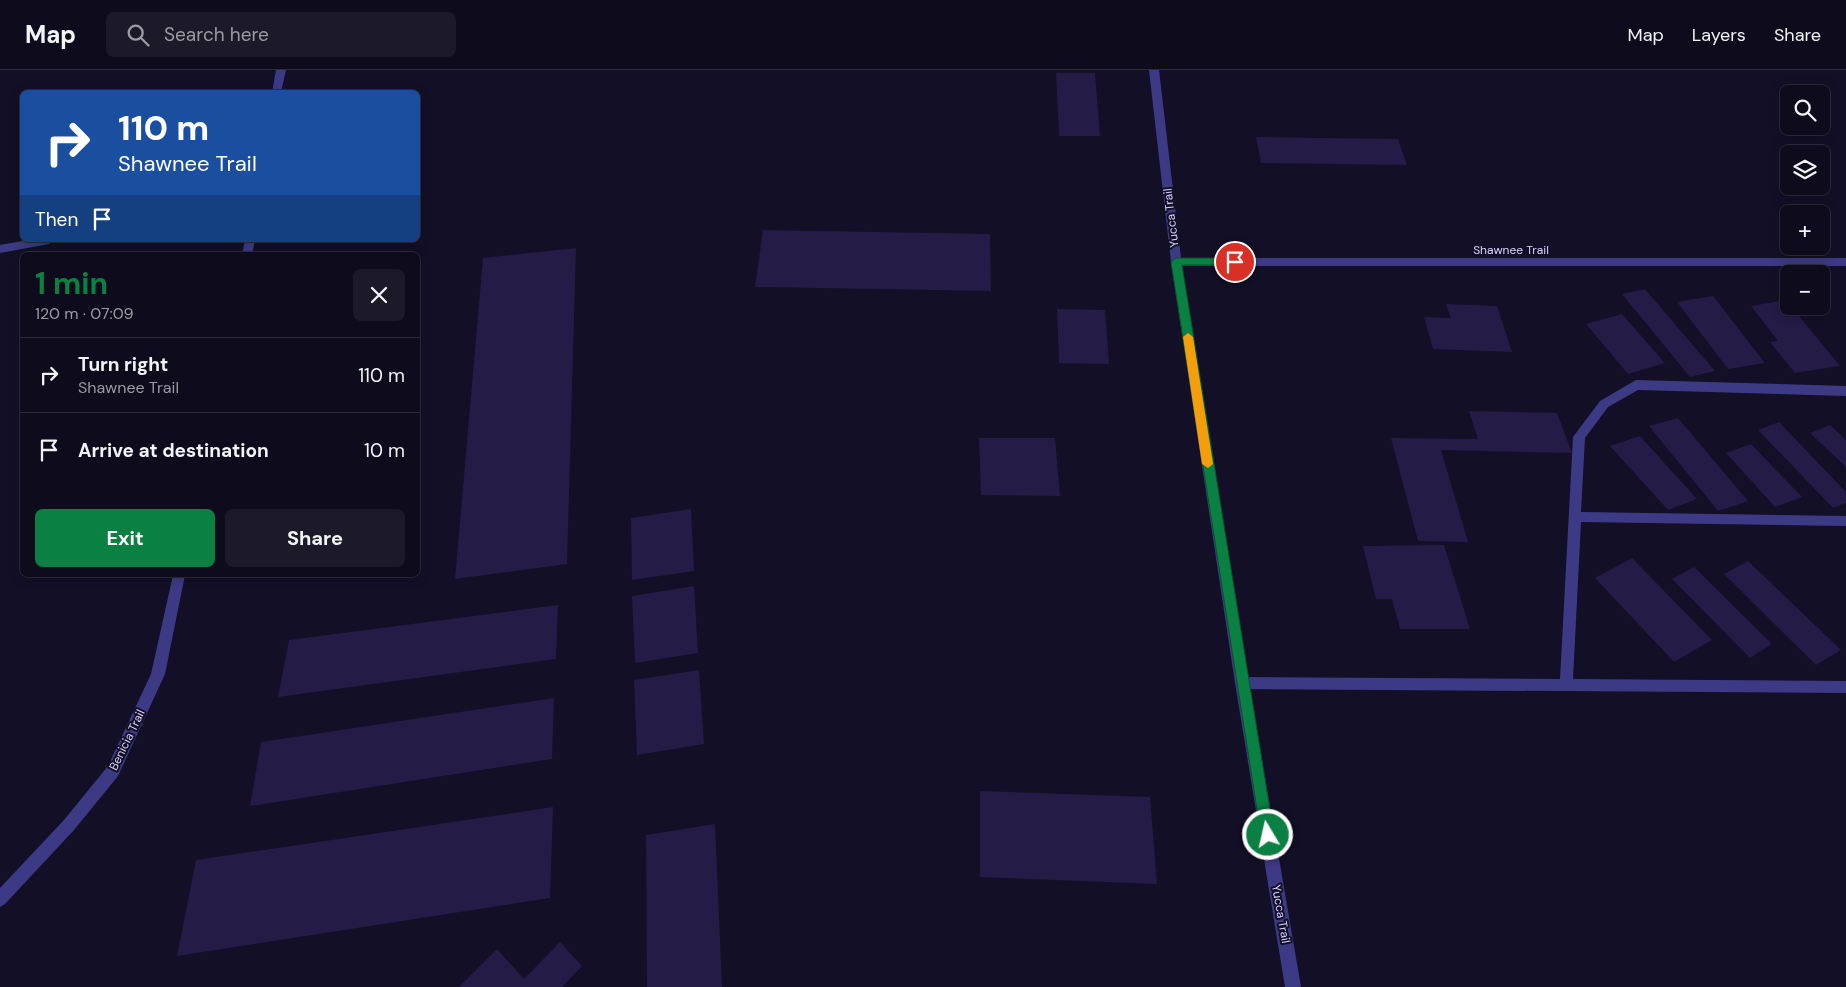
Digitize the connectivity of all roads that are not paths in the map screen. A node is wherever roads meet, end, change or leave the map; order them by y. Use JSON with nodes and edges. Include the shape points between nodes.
{"nodes":[{"id":1,"x":281,"y":70,"type":"edge"},
{"id":2,"x":1154,"y":70,"type":"edge"},
{"id":3,"x":277,"y":90,"type":"edge"},
{"id":4,"x":38,"y":242,"type":"edge"},
{"id":5,"x":0,"y":249,"type":"edge"},
{"id":6,"x":1176,"y":262,"type":"junction"},
{"id":7,"x":1846,"y":262,"type":"edge"},
{"id":8,"x":1846,"y":391,"type":"edge"},
{"id":9,"x":1575,"y":517,"type":"junction"},
{"id":10,"x":1846,"y":521,"type":"edge"},
{"id":11,"x":179,"y":577,"type":"edge"},
{"id":12,"x":1242,"y":683,"type":"junction"},
{"id":13,"x":1566,"y":685,"type":"junction"},
{"id":14,"x":1846,"y":687,"type":"edge"},
{"id":15,"x":0,"y":899,"type":"edge"},
{"id":16,"x":1293,"y":987,"type":"edge"}],
"edges":[{"from":1,"to":3,"type":"street"},
{"from":2,"to":6,"type":"street","name":"Yucca Trail"},
{"from":4,"to":5,"type":"street"},
{"from":6,"to":7,"type":"street","name":"Shawnee Trail"},
{"from":6,"to":12,"type":"street","name":"Yucca Trail"},
{"from":8,"to":9,"type":"street","via":[[1636,385],[1604,404],[1579,437]]},
{"from":9,"to":10,"type":"street"},
{"from":9,"to":13,"type":"street"},
{"from":11,"to":15,"type":"street","name":"Benicia Trail","via":[[158,674],[113,771],[70,825]]},
{"from":12,"to":13,"type":"street"},
{"from":12,"to":16,"type":"street","name":"Yucca Trail"},
{"from":13,"to":14,"type":"street"}]}
